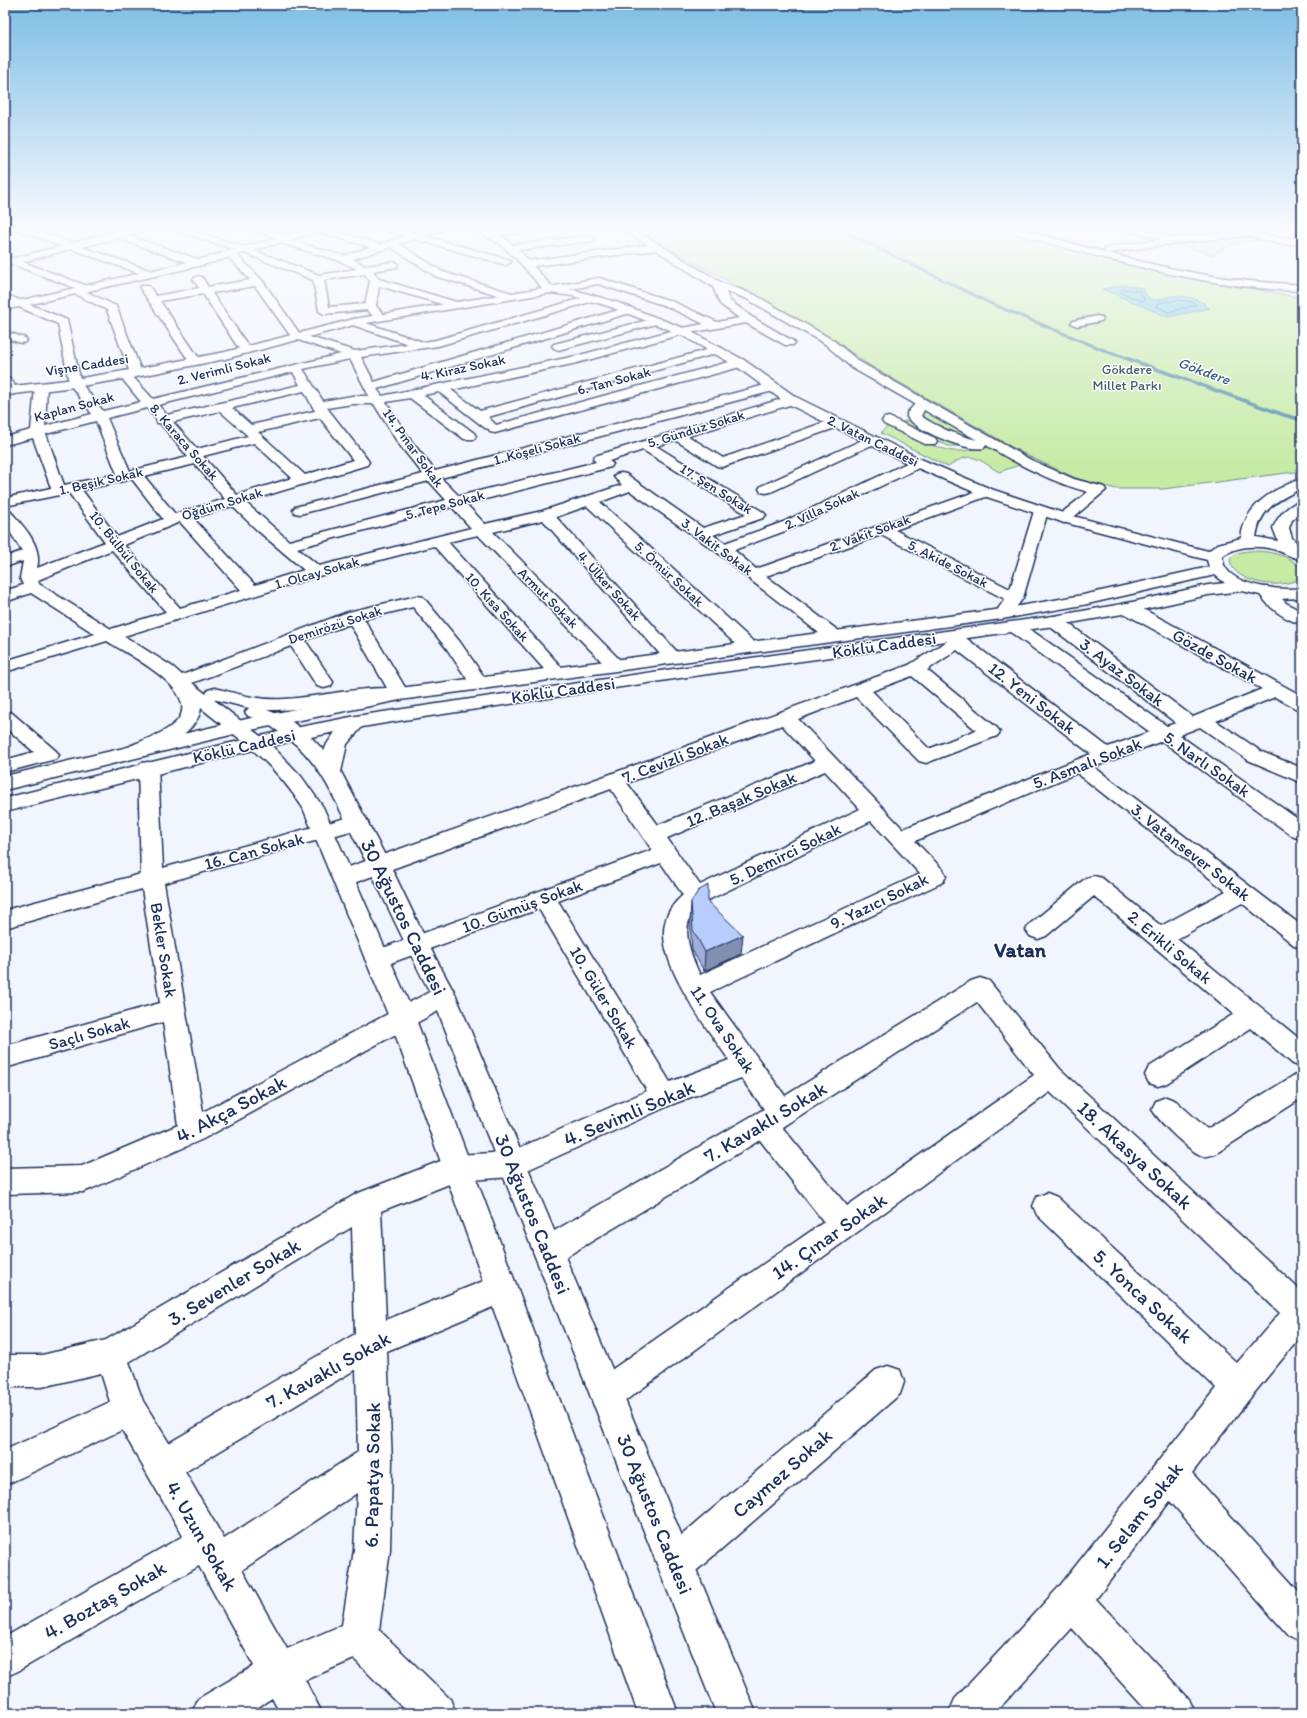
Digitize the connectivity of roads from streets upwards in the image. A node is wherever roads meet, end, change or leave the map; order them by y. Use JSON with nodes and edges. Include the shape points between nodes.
{"nodes":[{"id":1,"x":28,"y":307,"type":"edge"},
{"id":2,"x":111,"y":307,"type":"edge"},
{"id":3,"x":159,"y":307,"type":"edge"},
{"id":4,"x":216,"y":307,"type":"edge"},
{"id":5,"x":276,"y":307,"type":"edge"},
{"id":6,"x":323,"y":307,"type":"edge"},
{"id":7,"x":368,"y":307,"type":"edge"},
{"id":8,"x":370,"y":307,"type":"edge"},
{"id":9,"x":442,"y":307,"type":"edge"},
{"id":10,"x":561,"y":307,"type":"edge"},
{"id":11,"x":621,"y":307,"type":"edge"},
{"id":12,"x":677,"y":307,"type":"edge"},
{"id":13,"x":731,"y":307,"type":"edge"},
{"id":14,"x":768,"y":307,"type":"edge"},
{"id":15,"x":629,"y":310,"type":"junction"},
{"id":16,"x":380,"y":317,"type":"junction"},
{"id":17,"x":1097,"y":319,"type":"dead end"},
{"id":18,"x":748,"y":320,"type":"junction"},
{"id":19,"x":656,"y":321,"type":"junction"},
{"id":20,"x":354,"y":322,"type":"junction"},
{"id":21,"x":1077,"y":322,"type":"dead end"},
{"id":22,"x":716,"y":326,"type":"junction"},
{"id":23,"x":682,"y":330,"type":"junction"},
{"id":24,"x":5,"y":334,"type":"edge"},
{"id":25,"x":296,"y":336,"type":"junction"},
{"id":26,"x":789,"y":343,"type":"dead end"},
{"id":27,"x":5,"y":344,"type":"edge"},
{"id":28,"x":424,"y":346,"type":"junction"},
{"id":29,"x":546,"y":349,"type":"dead end"},
{"id":30,"x":718,"y":350,"type":"junction"},
{"id":31,"x":354,"y":354,"type":"junction"},
{"id":32,"x":249,"y":359,"type":"junction"},
{"id":33,"x":195,"y":361,"type":"junction"},
{"id":34,"x":740,"y":362,"type":"junction"},
{"id":35,"x":296,"y":367,"type":"junction"},
{"id":36,"x":276,"y":372,"type":"junction"},
{"id":37,"x":513,"y":373,"type":"junction"},
{"id":38,"x":130,"y":374,"type":"junction"},
{"id":39,"x":524,"y":381,"type":"dead end"},
{"id":40,"x":75,"y":383,"type":"junction"},
{"id":41,"x":41,"y":387,"type":"junction"},
{"id":42,"x":307,"y":387,"type":"junction"},
{"id":43,"x":370,"y":387,"type":"junction"},
{"id":44,"x":773,"y":387,"type":"junction"},
{"id":45,"x":7,"y":388,"type":"edge"},
{"id":46,"x":441,"y":388,"type":"junction"},
{"id":47,"x":536,"y":390,"type":"dead end"},
{"id":48,"x":413,"y":394,"type":"junction"},
{"id":49,"x":547,"y":398,"type":"junction"},
{"id":50,"x":379,"y":400,"type":"junction"},
{"id":51,"x":791,"y":400,"type":"junction"},
{"id":52,"x":150,"y":403,"type":"junction"},
{"id":53,"x":924,"y":403,"type":"junction"},
{"id":54,"x":223,"y":406,"type":"junction"},
{"id":55,"x":321,"y":410,"type":"junction"},
{"id":56,"x":914,"y":413,"type":"junction"},
{"id":57,"x":100,"y":416,"type":"junction"},
{"id":58,"x":480,"y":418,"type":"junction"},
{"id":59,"x":162,"y":420,"type":"junction"},
{"id":60,"x":889,"y":421,"type":"junction"},
{"id":61,"x":836,"y":423,"type":"junction"},
{"id":62,"x":874,"y":425,"type":"dead end"},
{"id":63,"x":457,"y":426,"type":"junction"},
{"id":64,"x":495,"y":429,"type":"junction"},
{"id":65,"x":38,"y":432,"type":"junction"},
{"id":66,"x":253,"y":434,"type":"junction"},
{"id":67,"x":676,"y":435,"type":"junction"},
{"id":68,"x":469,"y":436,"type":"dead end"},
{"id":69,"x":871,"y":440,"type":"junction"},
{"id":70,"x":5,"y":441,"type":"edge"},
{"id":71,"x":645,"y":445,"type":"junction"},
{"id":72,"x":989,"y":445,"type":"junction"},
{"id":73,"x":524,"y":453,"type":"junction"},
{"id":74,"x":195,"y":456,"type":"junction"},
{"id":75,"x":603,"y":462,"type":"junction"},
{"id":76,"x":918,"y":463,"type":"junction"},
{"id":77,"x":130,"y":475,"type":"junction"},
{"id":78,"x":432,"y":476,"type":"junction"},
{"id":79,"x":302,"y":480,"type":"junction"},
{"id":80,"x":1302,"y":483,"type":"edge"},
{"id":81,"x":632,"y":486,"type":"junction"},
{"id":82,"x":66,"y":489,"type":"junction"},
{"id":83,"x":766,"y":489,"type":"dead end"},
{"id":84,"x":986,"y":492,"type":"junction"},
{"id":85,"x":233,"y":499,"type":"junction"},
{"id":86,"x":590,"y":501,"type":"junction"},
{"id":87,"x":5,"y":502,"type":"edge"},
{"id":88,"x":454,"y":502,"type":"junction"},
{"id":89,"x":1302,"y":505,"type":"edge"},
{"id":90,"x":300,"y":510,"type":"dead end"},
{"id":91,"x":1041,"y":511,"type":"junction"},
{"id":92,"x":546,"y":515,"type":"junction"},
{"id":93,"x":177,"y":518,"type":"junction"},
{"id":94,"x":1064,"y":518,"type":"junction"},
{"id":95,"x":8,"y":522,"type":"edge"},
{"id":96,"x":881,"y":529,"type":"junction"},
{"id":97,"x":482,"y":530,"type":"junction"},
{"id":98,"x":702,"y":533,"type":"junction"},
{"id":99,"x":437,"y":540,"type":"junction"},
{"id":100,"x":1248,"y":542,"type":"junction"},
{"id":101,"x":114,"y":543,"type":"junction"},
{"id":102,"x":285,"y":547,"type":"junction"},
{"id":103,"x":723,"y":549,"type":"junction"},
{"id":104,"x":31,"y":553,"type":"junction"},
{"id":105,"x":1300,"y":554,"type":"edge"},
{"id":106,"x":5,"y":562,"type":"edge"},
{"id":107,"x":1216,"y":563,"type":"junction"},
{"id":108,"x":316,"y":572,"type":"junction"},
{"id":109,"x":754,"y":575,"type":"junction"},
{"id":110,"x":30,"y":582,"type":"junction"},
{"id":111,"x":1244,"y":586,"type":"junction"},
{"id":112,"x":252,"y":592,"type":"junction"},
{"id":113,"x":1266,"y":592,"type":"junction"},
{"id":114,"x":1301,"y":593,"type":"edge"},
{"id":115,"x":5,"y":596,"type":"edge"},
{"id":116,"x":1015,"y":598,"type":"junction"},
{"id":117,"x":1128,"y":608,"type":"junction"},
{"id":118,"x":177,"y":615,"type":"junction"},
{"id":119,"x":354,"y":616,"type":"junction"},
{"id":120,"x":1302,"y":619,"type":"edge"},
{"id":121,"x":1009,"y":620,"type":"junction"},
{"id":122,"x":1054,"y":621,"type":"junction"},
{"id":123,"x":109,"y":635,"type":"junction"},
{"id":124,"x":834,"y":636,"type":"junction"},
{"id":125,"x":295,"y":638,"type":"junction"},
{"id":126,"x":955,"y":639,"type":"junction"},
{"id":127,"x":749,"y":647,"type":"junction"},
{"id":128,"x":672,"y":657,"type":"junction"},
{"id":129,"x":615,"y":665,"type":"junction"},
{"id":130,"x":5,"y":667,"type":"edge"},
{"id":131,"x":915,"y":669,"type":"junction"},
{"id":132,"x":557,"y":673,"type":"junction"},
{"id":133,"x":177,"y":677,"type":"junction"},
{"id":134,"x":324,"y":682,"type":"dead end"},
{"id":135,"x":480,"y":684,"type":"junction"},
{"id":136,"x":859,"y":689,"type":"junction"},
{"id":137,"x":1276,"y":690,"type":"junction"},
{"id":138,"x":215,"y":694,"type":"junction"},
{"id":139,"x":400,"y":694,"type":"junction"},
{"id":140,"x":1302,"y":704,"type":"edge"},
{"id":141,"x":785,"y":716,"type":"junction"},
{"id":142,"x":5,"y":717,"type":"edge"},
{"id":143,"x":273,"y":719,"type":"junction"},
{"id":144,"x":356,"y":722,"type":"junction"},
{"id":145,"x":1196,"y":722,"type":"junction"},
{"id":146,"x":237,"y":727,"type":"junction"},
{"id":147,"x":295,"y":734,"type":"junction"},
{"id":148,"x":1164,"y":734,"type":"junction"},
{"id":149,"x":257,"y":743,"type":"junction"},
{"id":150,"x":209,"y":754,"type":"junction"},
{"id":151,"x":1105,"y":755,"type":"junction"},
{"id":152,"x":143,"y":759,"type":"junction"},
{"id":153,"x":827,"y":763,"type":"junction"},
{"id":154,"x":1079,"y":765,"type":"junction"},
{"id":155,"x":5,"y":766,"type":"edge"},
{"id":156,"x":331,"y":772,"type":"junction"},
{"id":157,"x":1302,"y":776,"type":"edge"},
{"id":158,"x":616,"y":780,"type":"junction"},
{"id":159,"x":296,"y":782,"type":"junction"},
{"id":160,"x":5,"y":783,"type":"edge"},
{"id":161,"x":5,"y":805,"type":"edge"},
{"id":162,"x":873,"y":811,"type":"junction"},
{"id":163,"x":357,"y":822,"type":"junction"},
{"id":164,"x":324,"y":832,"type":"junction"},
{"id":165,"x":1302,"y":832,"type":"edge"},
{"id":166,"x":900,"y":839,"type":"junction"},
{"id":167,"x":660,"y":844,"type":"junction"},
{"id":168,"x":379,"y":865,"type":"junction"},
{"id":169,"x":343,"y":878,"type":"junction"},
{"id":170,"x":152,"y":879,"type":"junction"},
{"id":171,"x":1243,"y":892,"type":"junction"},
{"id":172,"x":696,"y":896,"type":"junction"},
{"id":173,"x":544,"y":898,"type":"junction"},
{"id":174,"x":5,"y":919,"type":"edge"},
{"id":175,"x":1038,"y":930,"type":"dead end"},
{"id":176,"x":1159,"y":938,"type":"junction"},
{"id":177,"x":1302,"y":939,"type":"edge"},
{"id":178,"x":416,"y":944,"type":"junction"},
{"id":179,"x":377,"y":959,"type":"junction"},
{"id":180,"x":980,"y":988,"type":"joint"},
{"id":181,"x":694,"y":990,"type":"junction"},
{"id":182,"x":444,"y":996,"type":"junction"},
{"id":183,"x":173,"y":1009,"type":"junction"},
{"id":184,"x":1252,"y":1015,"type":"junction"},
{"id":185,"x":402,"y":1017,"type":"junction"},
{"id":186,"x":1302,"y":1056,"type":"edge"},
{"id":187,"x":5,"y":1057,"type":"edge"},
{"id":188,"x":746,"y":1065,"type":"junction"},
{"id":189,"x":1158,"y":1075,"type":"dead end"},
{"id":190,"x":1051,"y":1077,"type":"junction"},
{"id":191,"x":1302,"y":1084,"type":"edge"},
{"id":192,"x":664,"y":1096,"type":"junction"},
{"id":193,"x":1166,"y":1109,"type":"dead end"},
{"id":194,"x":773,"y":1119,"type":"junction"},
{"id":195,"x":193,"y":1131,"type":"junction"},
{"id":196,"x":512,"y":1164,"type":"junction"},
{"id":197,"x":456,"y":1168,"type":"junction"},
{"id":198,"x":5,"y":1181,"type":"edge"},
{"id":199,"x":366,"y":1203,"type":"junction"},
{"id":200,"x":1047,"y":1206,"type":"dead end"},
{"id":201,"x":844,"y":1225,"type":"junction"},
{"id":202,"x":548,"y":1251,"type":"junction"},
{"id":203,"x":501,"y":1289,"type":"junction"},
{"id":204,"x":1302,"y":1311,"type":"edge"},
{"id":205,"x":371,"y":1342,"type":"junction"},
{"id":206,"x":111,"y":1355,"type":"junction"},
{"id":207,"x":5,"y":1371,"type":"edge"},
{"id":208,"x":888,"y":1382,"type":"dead end"},
{"id":209,"x":1238,"y":1386,"type":"junction"},
{"id":210,"x":606,"y":1394,"type":"junction"},
{"id":211,"x":129,"y":1410,"type":"junction"},
{"id":212,"x":374,"y":1461,"type":"junction"},
{"id":213,"x":163,"y":1466,"type":"junction"},
{"id":214,"x":5,"y":1468,"type":"edge"},
{"id":215,"x":1170,"y":1475,"type":"junction"},
{"id":216,"x":212,"y":1553,"type":"junction"},
{"id":217,"x":676,"y":1564,"type":"junction"},
{"id":218,"x":1072,"y":1600,"type":"junction"},
{"id":219,"x":1302,"y":1623,"type":"edge"},
{"id":220,"x":359,"y":1637,"type":"junction"},
{"id":221,"x":5,"y":1658,"type":"edge"},
{"id":222,"x":280,"y":1672,"type":"junction"},
{"id":223,"x":212,"y":1713,"type":"edge"},
{"id":224,"x":302,"y":1713,"type":"edge"},
{"id":225,"x":436,"y":1713,"type":"edge"},
{"id":226,"x":658,"y":1713,"type":"edge"},
{"id":227,"x":736,"y":1713,"type":"edge"},
{"id":228,"x":969,"y":1713,"type":"edge"},
{"id":229,"x":1175,"y":1713,"type":"edge"}],
"edges":[{"from":1,"to":40,"type":"street","via":[[63,322]]},
{"from":2,"to":38,"type":"street"},
{"from":3,"to":33,"type":"street"},
{"from":4,"to":32,"type":"street"},
{"from":5,"to":25,"type":"street"},
{"from":6,"to":7,"type":"street","via":[[324,311]]},
{"from":8,"to":16,"type":"street"},
{"from":9,"to":16,"type":"street"},
{"from":10,"to":28,"type":"street","name":"2. Verimli Sokak"},
{"from":11,"to":15,"type":"street","name":"2. Vatan Caddesi"},
{"from":12,"to":22,"type":"street"},
{"from":13,"to":18,"type":"street"},
{"from":14,"to":53,"type":"street","via":[[828,342],[856,365]]},
{"from":15,"to":19,"type":"street","name":"2. Vatan Caddesi"},
{"from":15,"to":43,"type":"street"},
{"from":16,"to":20,"type":"street"},
{"from":17,"to":21,"type":"street"},
{"from":18,"to":22,"type":"street","name":"4. Kiraz Sokak"},
{"from":18,"to":26,"type":"street"},
{"from":19,"to":23,"type":"street","name":"2. Vatan Caddesi"},
{"from":19,"to":29,"type":"street"},
{"from":20,"to":25,"type":"street"},
{"from":20,"to":28,"type":"street"},
{"from":22,"to":23,"type":"street","name":"4. Kiraz Sokak"},
{"from":23,"to":30,"type":"street","name":"2. Vatan Caddesi"},
{"from":23,"to":37,"type":"street","name":"4. Kiraz Sokak","via":[[577,359]]},
{"from":24,"to":27,"type":"street","via":[[21,340]]},
{"from":25,"to":31,"type":"street"},
{"from":25,"to":32,"type":"street"},
{"from":28,"to":31,"type":"street","name":"2. Verimli Sokak"},
{"from":30,"to":34,"type":"street","name":"2. Vatan Caddesi"},
{"from":30,"to":49,"type":"street"},
{"from":31,"to":35,"type":"street","name":"2. Verimli Sokak"},
{"from":31,"to":43,"type":"street","name":"14. Pınar Sokak"},
{"from":32,"to":33,"type":"street","name":"Vişne Caddesi","via":[[225,355]]},
{"from":32,"to":36,"type":"street"},
{"from":33,"to":38,"type":"street","name":"Vişne Caddesi"},
{"from":34,"to":44,"type":"street","name":"2. Vatan Caddesi"},
{"from":34,"to":64,"type":"street","name":"6. Tan Sokak"},
{"from":35,"to":36,"type":"street","name":"2. Verimli Sokak"},
{"from":35,"to":42,"type":"street","name":"Öğdüm Sokak"},
{"from":36,"to":52,"type":"street","name":"2. Verimli Sokak"},
{"from":37,"to":39,"type":"street"},
{"from":37,"to":46,"type":"street","name":"4. Kiraz Sokak"},
{"from":38,"to":40,"type":"street","name":"Vişne Caddesi"},
{"from":38,"to":52,"type":"street","name":"8. Karaca Sokak"},
{"from":40,"to":41,"type":"street","name":"Vişne Caddesi"},
{"from":40,"to":57,"type":"street"},
{"from":41,"to":45,"type":"street","name":"Vişne Caddesi"},
{"from":41,"to":65,"type":"street"},
{"from":42,"to":54,"type":"street"},
{"from":42,"to":55,"type":"street","name":"Öğdüm Sokak"},
{"from":43,"to":50,"type":"street","name":"14. Pınar Sokak"},
{"from":44,"to":51,"type":"street","name":"2. Vatan Caddesi"},
{"from":44,"to":73,"type":"street","name":"1. Köşeli Sokak"},
{"from":46,"to":48,"type":"street","name":"4. Kiraz Sokak"},
{"from":46,"to":58,"type":"street"},
{"from":47,"to":49,"type":"street"},
{"from":48,"to":50,"type":"street","name":"4. Kiraz Sokak"},
{"from":48,"to":63,"type":"street"},
{"from":49,"to":58,"type":"street"},
{"from":50,"to":55,"type":"street","name":"4. Kiraz Sokak","via":[[352,400]]},
{"from":50,"to":78,"type":"street","name":"14. Pınar Sokak","via":[[403,440]]},
{"from":51,"to":61,"type":"street","name":"2. Vatan Caddesi"},
{"from":51,"to":67,"type":"street","name":"5. Gündüz Sokak"},
{"from":52,"to":57,"type":"street","name":"Kaplan Sokak"},
{"from":52,"to":59,"type":"street","name":"8. Karaca Sokak"},
{"from":53,"to":56,"type":"street"},
{"from":53,"to":72,"type":"street"},
{"from":54,"to":59,"type":"street"},
{"from":54,"to":66,"type":"street"},
{"from":55,"to":66,"type":"street"},
{"from":55,"to":79,"type":"street","name":"Öğdüm Sokak","via":[[362,462]]},
{"from":56,"to":60,"type":"street"},
{"from":56,"to":72,"type":"street","via":[[914,417],[927,426],[964,442]]},
{"from":57,"to":65,"type":"street","name":"Kaplan Sokak"},
{"from":57,"to":77,"type":"street"},
{"from":58,"to":63,"type":"street"},
{"from":58,"to":64,"type":"street"},
{"from":59,"to":74,"type":"street","name":"8. Karaca Sokak"},
{"from":60,"to":62,"type":"street"},
{"from":60,"to":72,"type":"street","via":[[948,448]]},
{"from":61,"to":67,"type":"street","via":[[722,463]]},
{"from":61,"to":69,"type":"street","name":"2. Vatan Caddesi"},
{"from":63,"to":68,"type":"street"},
{"from":64,"to":73,"type":"street"},
{"from":65,"to":70,"type":"street","name":"Kaplan Sokak"},
{"from":65,"to":82,"type":"street","name":"10. Bülbül Sokak"},
{"from":66,"to":74,"type":"street","name":"1. Beşik Sokak"},
{"from":66,"to":79,"type":"street"},
{"from":67,"to":71,"type":"street","name":"5. Gündüz Sokak"},
{"from":69,"to":76,"type":"street","name":"2. Vatan Caddesi"},
{"from":69,"to":83,"type":"street"},
{"from":71,"to":75,"type":"street","name":"5. Gündüz Sokak"},
{"from":71,"to":98,"type":"street","name":"17. Şen Sokak","via":[[758,515]]},
{"from":72,"to":94,"type":"street","via":[[1069,482],[1099,490]]},
{"from":73,"to":78,"type":"street","name":"1. Köşeli Sokak"},
{"from":74,"to":77,"type":"street","name":"1. Beşik Sokak"},
{"from":74,"to":85,"type":"street","name":"8. Karaca Sokak"},
{"from":75,"to":81,"type":"street","name":"3. Vakit Sokak"},
{"from":75,"to":88,"type":"street","name":"5. Tepe Sokak"},
{"from":76,"to":84,"type":"street","name":"2. Vatan Caddesi"},
{"from":76,"to":103,"type":"street","name":"2. Villa Sokak","via":[[788,525]]},
{"from":77,"to":82,"type":"street","name":"1. Beşik Sokak"},
{"from":77,"to":93,"type":"street"},
{"from":78,"to":88,"type":"street","name":"14. Pınar Sokak"},
{"from":78,"to":90,"type":"street","name":"1. Köşeli Sokak"},
{"from":79,"to":85,"type":"street","name":"Öğdüm Sokak"},
{"from":80,"to":100,"type":"street","via":[[1258,510],[1249,531]]},
{"from":81,"to":86,"type":"street","name":"1. Olcay Sokak"},
{"from":81,"to":98,"type":"street","name":"3. Vakit Sokak"},
{"from":82,"to":87,"type":"street","name":"1. Beşik Sokak"},
{"from":82,"to":101,"type":"street","name":"10. Bülbül Sokak"},
{"from":84,"to":91,"type":"street","name":"2. Vatan Caddesi"},
{"from":84,"to":96,"type":"street","name":"2. Vakit Sokak"},
{"from":85,"to":93,"type":"street","name":"Öğdüm Sokak"},
{"from":85,"to":102,"type":"street","name":"8. Karaca Sokak"},
{"from":86,"to":92,"type":"street","name":"1. Olcay Sokak"},
{"from":86,"to":127,"type":"street","name":"5. Ömür Sokak"},
{"from":88,"to":97,"type":"street","name":"14. Pınar Sokak"},
{"from":88,"to":102,"type":"street","name":"5. Tepe Sokak"},
{"from":89,"to":105,"type":"street","via":[[1285,518],[1281,528],[1286,540]]},
{"from":91,"to":94,"type":"street","name":"2. Vatan Caddesi"},
{"from":91,"to":116,"type":"street"},
{"from":92,"to":97,"type":"street","name":"1. Olcay Sokak"},
{"from":92,"to":128,"type":"street","name":"4. Ülker Sokak"},
{"from":93,"to":101,"type":"street","name":"Öğdüm Sokak"},
{"from":93,"to":112,"type":"street"},
{"from":94,"to":107,"type":"street","name":"2. Vatan Caddesi"},
{"from":95,"to":104,"type":"street"},
{"from":96,"to":109,"type":"street","name":"2. Vakit Sokak"},
{"from":96,"to":116,"type":"street","name":"5. Akide Sokak"},
{"from":97,"to":99,"type":"street","name":"1. Olcay Sokak"},
{"from":97,"to":129,"type":"street","name":"Armut Sokak"},
{"from":98,"to":103,"type":"street","name":"3. Vakit Sokak"},
{"from":99,"to":108,"type":"street","name":"1. Olcay Sokak"},
{"from":99,"to":132,"type":"street","name":"10. Kısa Sokak"},
{"from":100,"to":105,"type":"street","via":[[1276,546]]},
{"from":100,"to":107,"type":"street","via":[[1221,547],[1214,554]]},
{"from":101,"to":110,"type":"street","name":"Öğdüm Sokak"},
{"from":101,"to":118,"type":"street","name":"10. Bülbül Sokak"},
{"from":102,"to":108,"type":"street","name":"8. Karaca Sokak"},
{"from":103,"to":109,"type":"street","name":"3. Vakit Sokak"},
{"from":104,"to":106,"type":"street"},
{"from":104,"to":110,"type":"street"},
{"from":107,"to":111,"type":"street","name":"2. Vatan Caddesi","via":[[1229,578]]},
{"from":107,"to":121,"type":"street","name":"Köklü Caddesi"},
{"from":108,"to":112,"type":"street","name":"1. Olcay Sokak"},
{"from":109,"to":124,"type":"street","name":"3. Vakit Sokak"},
{"from":110,"to":115,"type":"street","name":"Öğdüm Sokak"},
{"from":110,"to":123,"type":"street"},
{"from":111,"to":113,"type":"street"},
{"from":111,"to":117,"type":"street","name":"Köklü Caddesi","via":[[1208,590]]},
{"from":112,"to":118,"type":"street","name":"1. Olcay Sokak"},
{"from":113,"to":114,"type":"street"},
{"from":113,"to":120,"type":"street","via":[[1280,607]]},
{"from":116,"to":121,"type":"street"},
{"from":117,"to":122,"type":"street","name":"Köklü Caddesi"},
{"from":117,"to":137,"type":"street","name":"Gözde Sokak"},
{"from":118,"to":123,"type":"street","name":"1. Olcay Sokak"},
{"from":119,"to":125,"type":"street","name":"Demirözü Sokak"},
{"from":119,"to":135,"type":"street","name":"Demirözü Sokak","via":[[417,601],[454,646]]},
{"from":119,"to":139,"type":"street"},
{"from":121,"to":122,"type":"street","name":"Köklü Caddesi"},
{"from":121,"to":124,"type":"street","name":"Köklü Caddesi"},
{"from":121,"to":126,"type":"street","name":"Köklü Caddesi"},
{"from":121,"to":148,"type":"street","name":"5. Narlı Sokak"},
{"from":122,"to":145,"type":"street","name":"3. Ayaz Sokak"},
{"from":123,"to":130,"type":"street","name":"1. Olcay Sokak"},
{"from":123,"to":133,"type":"street"},
{"from":124,"to":127,"type":"street","name":"Köklü Caddesi"},
{"from":125,"to":133,"type":"street","name":"Demirözü Sokak"},
{"from":125,"to":134,"type":"street"},
{"from":126,"to":131,"type":"street","name":"7. Cevizli Sokak"},
{"from":126,"to":144,"type":"street","name":"Köklü Caddesi","via":[[679,673]]},
{"from":126,"to":151,"type":"street","name":"12. Yeni Sokak"},
{"from":127,"to":128,"type":"street","name":"Köklü Caddesi"},
{"from":128,"to":129,"type":"street","name":"Köklü Caddesi"},
{"from":129,"to":132,"type":"street","name":"Köklü Caddesi"},
{"from":131,"to":136,"type":"street","name":"7. Cevizli Sokak"},
{"from":131,"to":136,"type":"street","via":[[990,732],[926,757]]},
{"from":132,"to":135,"type":"street","name":"Köklü Caddesi"},
{"from":133,"to":138,"type":"street"},
{"from":133,"to":146,"type":"street","name":"30 Ağustos Caddesi"},
{"from":133,"to":152,"type":"street","via":[[191,699],[191,715],[183,727],[171,734]]},
{"from":135,"to":139,"type":"street","name":"Köklü Caddesi"},
{"from":136,"to":141,"type":"street","name":"7. Cevizli Sokak"},
{"from":137,"to":140,"type":"street","name":"Gözde Sokak"},
{"from":137,"to":145,"type":"street","name":"5. Asmalı Sokak"},
{"from":138,"to":139,"type":"street","via":[[256,704],[284,705],[365,694]]},
{"from":138,"to":143,"type":"street","name":"30 Ağustos Caddesi"},
{"from":139,"to":143,"type":"street","name":"Köklü Caddesi"},
{"from":141,"to":153,"type":"street","name":"9. Yazıcı Sokak"},
{"from":141,"to":158,"type":"street","name":"7. Cevizli Sokak"},
{"from":142,"to":155,"type":"street","via":[[49,755]]},
{"from":143,"to":146,"type":"street","name":"Köklü Caddesi"},
{"from":143,"to":147,"type":"street","name":"30 Ağustos Caddesi"},
{"from":144,"to":147,"type":"street","name":"Köklü Caddesi"},
{"from":144,"to":156,"type":"street","via":[[340,736],[334,749]]},
{"from":145,"to":148,"type":"street","name":"5. Asmalı Sokak"},
{"from":145,"to":157,"type":"street","name":"3. Ayaz Sokak","via":[[1255,756]]},
{"from":146,"to":149,"type":"street","name":"30 Ağustos Caddesi"},
{"from":146,"to":152,"type":"street","name":"Köklü Caddesi"},
{"from":147,"to":149,"type":"street","name":"Köklü Caddesi"},
{"from":147,"to":156,"type":"street","name":"30 Ağustos Caddesi"},
{"from":148,"to":151,"type":"street","name":"5. Asmalı Sokak"},
{"from":148,"to":165,"type":"street","name":"5. Narlı Sokak"},
{"from":149,"to":150,"type":"street","name":"Köklü Caddesi"},
{"from":149,"to":159,"type":"street","name":"30 Ağustos Caddesi","via":[[278,760]]},
{"from":150,"to":152,"type":"street","name":"Köklü Caddesi"},
{"from":150,"to":159,"type":"street","via":[[248,756]]},
{"from":151,"to":154,"type":"street","name":"5. Asmalı Sokak"},
{"from":152,"to":160,"type":"street","name":"Köklü Caddesi"},
{"from":152,"to":161,"type":"street","name":"Köklü Caddesi"},
{"from":152,"to":170,"type":"street","name":"Bekler Sokak"},
{"from":153,"to":162,"type":"street","name":"9. Yazıcı Sokak"},
{"from":153,"to":167,"type":"street","name":"12. Başak Sokak"},
{"from":154,"to":166,"type":"street","name":"5. Asmalı Sokak"},
{"from":154,"to":171,"type":"street","name":"3. Vatansever Sokak"},
{"from":156,"to":163,"type":"street","name":"30 Ağustos Caddesi"},
{"from":158,"to":167,"type":"street"},
{"from":158,"to":168,"type":"street","name":"7. Cevizli Sokak"},
{"from":159,"to":164,"type":"street","name":"30 Ağustos Caddesi","via":[[313,807]]},
{"from":162,"to":166,"type":"street","name":"9. Yazıcı Sokak"},
{"from":162,"to":172,"type":"street","name":"5. Demirci Sokak"},
{"from":163,"to":164,"type":"street","name":"16. Can Sokak"},
{"from":163,"to":168,"type":"street","name":"30 Ağustos Caddesi"},
{"from":164,"to":169,"type":"street","name":"30 Ağustos Caddesi"},
{"from":164,"to":170,"type":"street","name":"16. Can Sokak"},
{"from":166,"to":181,"type":"street","name":"9. Yazıcı Sokak","via":[[935,876]]},
{"from":167,"to":172,"type":"street"},
{"from":167,"to":173,"type":"street","name":"10. Gümüş Sokak"},
{"from":168,"to":169,"type":"street","name":"7. Cevizli Sokak"},
{"from":168,"to":178,"type":"street","name":"30 Ağustos Caddesi"},
{"from":169,"to":179,"type":"street","name":"30 Ağustos Caddesi"},
{"from":170,"to":174,"type":"street","name":"16. Can Sokak"},
{"from":170,"to":183,"type":"street","name":"Bekler Sokak"},
{"from":171,"to":176,"type":"street"},
{"from":171,"to":177,"type":"street","name":"3. Vatansever Sokak"},
{"from":172,"to":181,"type":"street","name":"11. Ova Sokak","via":[[683,908],[675,927],[678,950]]},
{"from":173,"to":178,"type":"street","name":"10. Gümüş Sokak"},
{"from":173,"to":192,"type":"street","name":"10. Güler Sokak"},
{"from":175,"to":176,"type":"street","name":"2. Erikli Sokak","via":[[1094,884]]},
{"from":176,"to":184,"type":"street","name":"2. Erikli Sokak"},
{"from":178,"to":179,"type":"street","name":"10. Gümüş Sokak"},
{"from":178,"to":182,"type":"street","name":"30 Ağustos Caddesi"},
{"from":179,"to":185,"type":"street","name":"30 Ağustos Caddesi"},
{"from":180,"to":190,"type":"street","name":"18. Akasya Sokak"},
{"from":180,"to":194,"type":"street","name":"7. Kavaklı Sokak"},
{"from":181,"to":188,"type":"street","name":"11. Ova Sokak"},
{"from":182,"to":185,"type":"street","name":"4. Akça Sokak"},
{"from":182,"to":196,"type":"street","name":"30 Ağustos Caddesi"},
{"from":183,"to":187,"type":"street","name":"Saçlı Sokak"},
{"from":183,"to":195,"type":"street","name":"Bekler Sokak"},
{"from":184,"to":186,"type":"street","name":"2. Erikli Sokak"},
{"from":184,"to":189,"type":"street"},
{"from":185,"to":195,"type":"street","name":"4. Akça Sokak"},
{"from":185,"to":197,"type":"street","name":"30 Ağustos Caddesi"},
{"from":188,"to":192,"type":"street","name":"4. Sevimli Sokak"},
{"from":188,"to":194,"type":"street","name":"11. Ova Sokak"},
{"from":190,"to":201,"type":"street","name":"14. Çınar Sokak"},
{"from":190,"to":204,"type":"street","name":"18. Akasya Sokak"},
{"from":191,"to":193,"type":"street","via":[[1205,1145]]},
{"from":192,"to":196,"type":"street","name":"4. Sevimli Sokak"},
{"from":194,"to":201,"type":"street","name":"11. Ova Sokak"},
{"from":194,"to":202,"type":"street","name":"7. Kavaklı Sokak"},
{"from":195,"to":198,"type":"street","name":"4. Akça Sokak","via":[[83,1179]]},
{"from":196,"to":197,"type":"street","name":"3. Sevenler Sokak"},
{"from":196,"to":202,"type":"street","name":"30 Ağustos Caddesi"},
{"from":197,"to":199,"type":"street","name":"3. Sevenler Sokak"},
{"from":197,"to":203,"type":"street","name":"30 Ağustos Caddesi"},
{"from":199,"to":205,"type":"street","name":"6. Papatya Sokak"},
{"from":199,"to":206,"type":"street","name":"3. Sevenler Sokak"},
{"from":200,"to":209,"type":"street","name":"5. Yonca Sokak"},
{"from":201,"to":210,"type":"street","name":"14. Çınar Sokak"},
{"from":202,"to":210,"type":"street","name":"30 Ağustos Caddesi"},
{"from":203,"to":205,"type":"street","name":"7. Kavaklı Sokak"},
{"from":203,"to":226,"type":"street","name":"30 Ağustos Caddesi"},
{"from":204,"to":209,"type":"street","name":"1. Selam Sokak"},
{"from":205,"to":212,"type":"street","name":"6. Papatya Sokak"},
{"from":205,"to":213,"type":"street","name":"7. Kavaklı Sokak"},
{"from":206,"to":207,"type":"street","name":"3. Sevenler Sokak","via":[[42,1371]]},
{"from":206,"to":211,"type":"street","name":"4. Uzun Sokak"},
{"from":208,"to":217,"type":"street","name":"Caymez Sokak"},
{"from":209,"to":215,"type":"street","name":"1. Selam Sokak"},
{"from":210,"to":217,"type":"street","name":"30 Ağustos Caddesi"},
{"from":211,"to":213,"type":"street","name":"4. Uzun Sokak"},
{"from":211,"to":214,"type":"street"},
{"from":212,"to":216,"type":"street","name":"4. Boztaş Sokak"},
{"from":212,"to":220,"type":"street","name":"6. Papatya Sokak","via":[[372,1550]]},
{"from":213,"to":216,"type":"street","name":"4. Uzun Sokak"},
{"from":215,"to":218,"type":"street","name":"1. Selam Sokak"},
{"from":215,"to":219,"type":"street"},
{"from":216,"to":221,"type":"street","name":"4. Boztaş Sokak"},
{"from":216,"to":222,"type":"street","name":"4. Uzun Sokak"},
{"from":217,"to":227,"type":"street","name":"30 Ağustos Caddesi"},
{"from":218,"to":228,"type":"street","name":"1. Selam Sokak"},
{"from":218,"to":229,"type":"street"},
{"from":220,"to":222,"type":"street"},
{"from":220,"to":225,"type":"street"},
{"from":222,"to":223,"type":"street"},
{"from":222,"to":224,"type":"street","name":"4. Uzun Sokak"}]}
